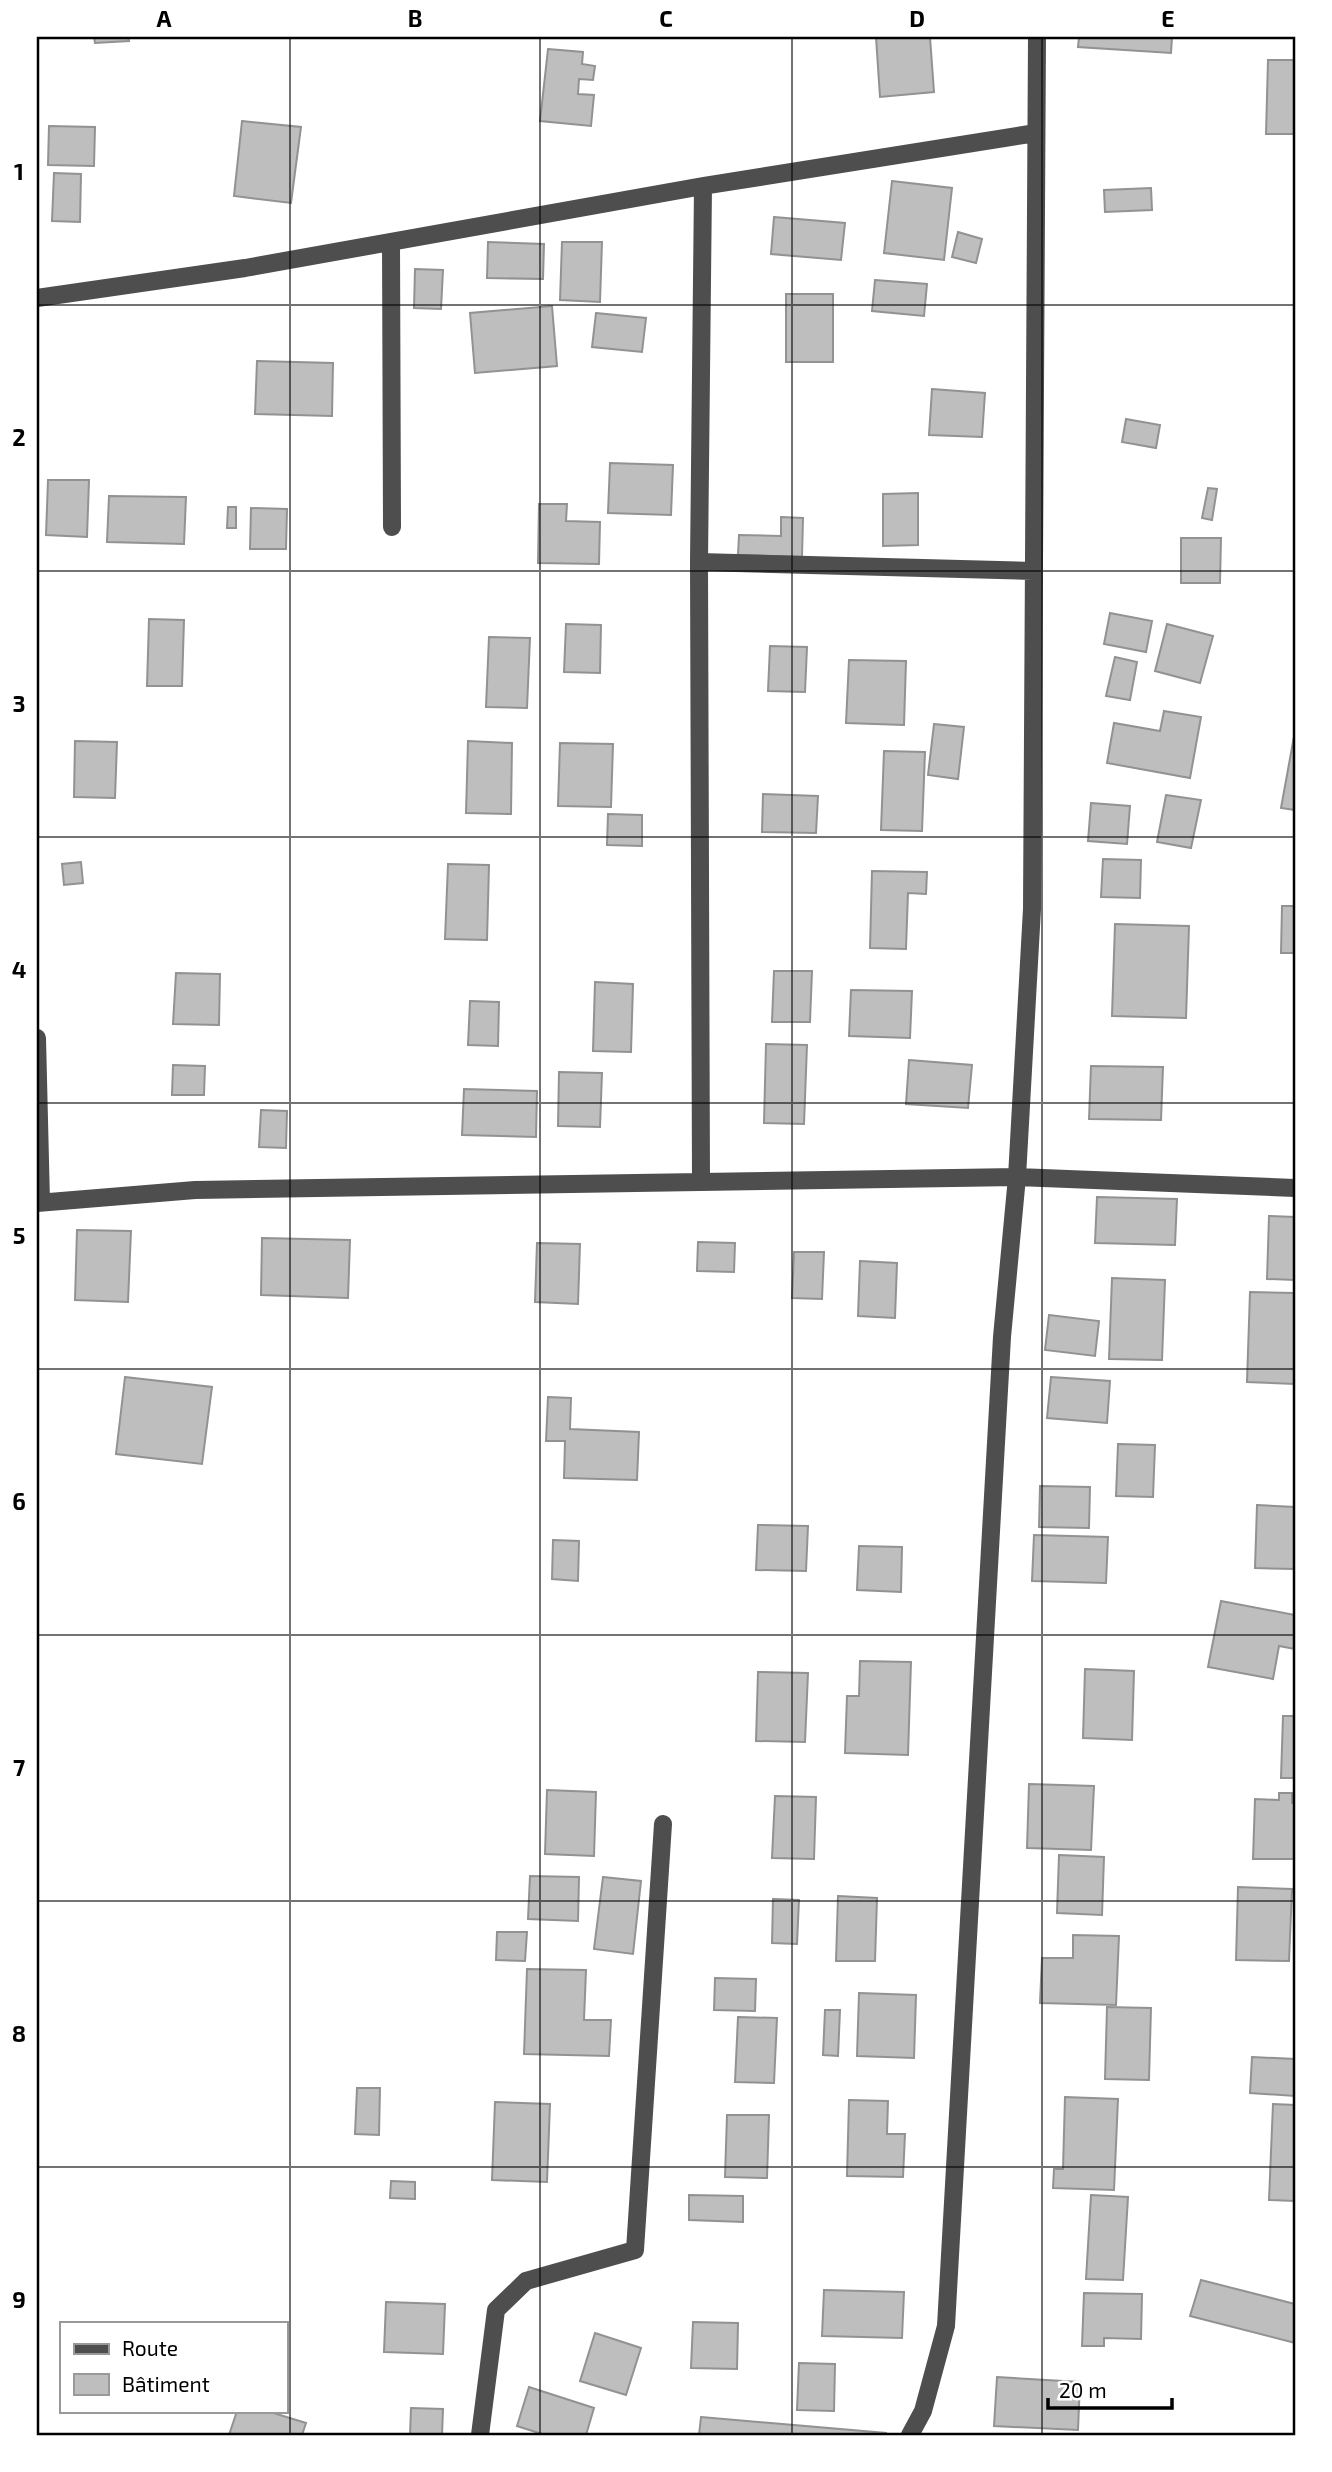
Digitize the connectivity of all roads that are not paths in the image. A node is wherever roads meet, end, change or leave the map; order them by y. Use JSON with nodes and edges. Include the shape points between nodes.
{"nodes":[{"id":1,"x":1037,"y":37,"type":"edge"},
{"id":2,"x":1036,"y":133,"type":"junction"},
{"id":3,"x":703,"y":186,"type":"junction"},
{"id":4,"x":391,"y":242,"type":"junction"},
{"id":5,"x":37,"y":298,"type":"edge"},
{"id":6,"x":391,"y":527,"type":"dead end"},
{"id":7,"x":699,"y":562,"type":"junction"},
{"id":8,"x":1033,"y":571,"type":"junction"},
{"id":9,"x":37,"y":1038,"type":"edge"},
{"id":10,"x":1017,"y":1177,"type":"junction"},
{"id":11,"x":701,"y":1182,"type":"junction"},
{"id":12,"x":1295,"y":1188,"type":"edge"},
{"id":13,"x":39,"y":1203,"type":"edge"},
{"id":14,"x":663,"y":1824,"type":"dead end"},
{"id":15,"x":480,"y":2435,"type":"edge"},
{"id":16,"x":910,"y":2435,"type":"edge"}],
"edges":[{"from":1,"to":2,"type":"street"},
{"from":2,"to":3,"type":"street"},
{"from":2,"to":8,"type":"street"},
{"from":3,"to":4,"type":"street"},
{"from":3,"to":7,"type":"street"},
{"from":4,"to":5,"type":"street"},
{"from":4,"to":6,"type":"street"},
{"from":7,"to":8,"type":"street"},
{"from":7,"to":11,"type":"street"},
{"from":8,"to":10,"type":"street","via":[[1032,909]]},
{"from":9,"to":13,"type":"street"},
{"from":10,"to":11,"type":"street"},
{"from":10,"to":12,"type":"street"},
{"from":10,"to":16,"type":"street","via":[[1002,1337],[946,2326],[923,2411]]},
{"from":11,"to":13,"type":"street","via":[[195,1190]]},
{"from":14,"to":15,"type":"street","via":[[635,2250],[526,2281],[496,2310]]}]}
